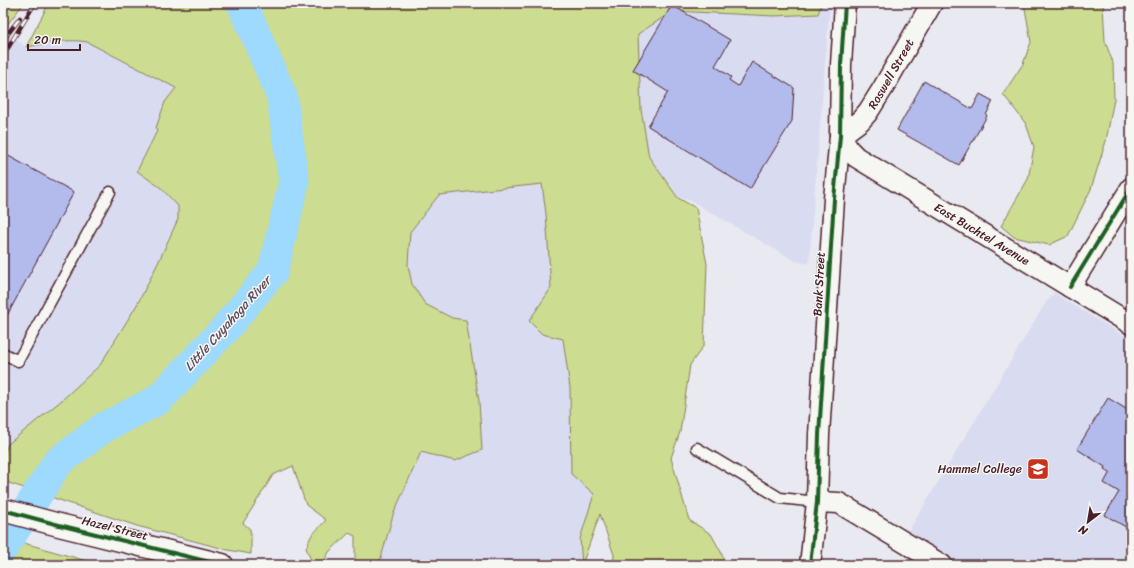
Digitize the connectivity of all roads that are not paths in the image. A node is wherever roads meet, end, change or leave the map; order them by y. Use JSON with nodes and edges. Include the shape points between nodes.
{"nodes":[{"id":1,"x":845,"y":3,"type":"edge"},
{"id":2,"x":932,"y":3,"type":"edge"},
{"id":3,"x":840,"y":136,"type":"junction"},
{"id":4,"x":1131,"y":188,"type":"edge"},
{"id":5,"x":110,"y":192,"type":"dead end"},
{"id":6,"x":1070,"y":287,"type":"junction"},
{"id":7,"x":1131,"y":324,"type":"edge"},
{"id":8,"x":3,"y":353,"type":"edge"},
{"id":9,"x":697,"y":448,"type":"dead end"},
{"id":10,"x":817,"y":502,"type":"junction"},
{"id":11,"x":3,"y":510,"type":"edge"},
{"id":12,"x":222,"y":565,"type":"edge"},
{"id":13,"x":810,"y":565,"type":"edge"},
{"id":14,"x":942,"y":565,"type":"edge"}],
"edges":[{"from":1,"to":3,"type":"street","name":"Bank Street"},
{"from":2,"to":3,"type":"street","name":"Roswell Street","via":[[868,112]]},
{"from":3,"to":6,"type":"street","name":"East Buchtel Avenue","via":[[856,158]]},
{"from":3,"to":10,"type":"street","name":"Bank Street","via":[[818,435]]},
{"from":4,"to":6,"type":"street"},
{"from":5,"to":8,"type":"lane","via":[[18,361]]},
{"from":6,"to":7,"type":"street","name":"East Buchtel Avenue"},
{"from":9,"to":10,"type":"lane","via":[[780,498]]},
{"from":10,"to":13,"type":"street","name":"Bank Street"},
{"from":10,"to":14,"type":"street","via":[[839,503]]},
{"from":11,"to":12,"type":"street","name":"Hazel Street","via":[[169,556]]}]}
